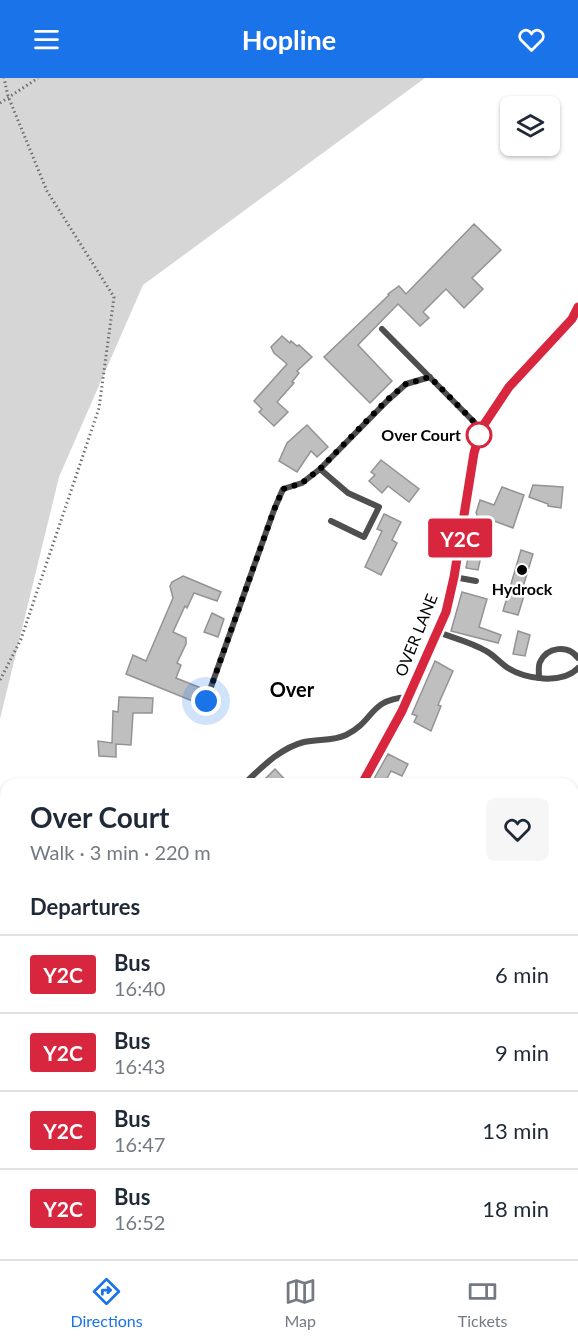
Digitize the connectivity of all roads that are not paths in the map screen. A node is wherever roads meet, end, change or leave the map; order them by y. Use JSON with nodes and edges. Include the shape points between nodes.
{"nodes":[{"id":1,"x":578,"y":307,"type":"edge"},
{"id":2,"x":382,"y":329,"type":"dead end"},
{"id":3,"x":430,"y":377,"type":"junction"},
{"id":4,"x":481,"y":429,"type":"junction"},
{"id":5,"x":320,"y":469,"type":"junction"},
{"id":6,"x":331,"y":521,"type":"dead end"},
{"id":7,"x":454,"y":577,"type":"junction"},
{"id":8,"x":476,"y":581,"type":"dead end"},
{"id":9,"x":438,"y":632,"type":"junction"},
{"id":10,"x":578,"y":658,"type":"edge"},
{"id":11,"x":578,"y":668,"type":"edge"},
{"id":12,"x":539,"y":678,"type":"junction"},
{"id":13,"x":408,"y":697,"type":"junction"},
{"id":14,"x":206,"y":701,"type":"dead end"},
{"id":15,"x":251,"y":778,"type":"edge"},
{"id":16,"x":365,"y":778,"type":"edge"}],
"edges":[{"from":1,"to":4,"type":"street","name":"OVER LANE","via":[[572,319],[509,387]]},
{"from":2,"to":3,"type":"lane"},
{"from":3,"to":4,"type":"lane"},
{"from":3,"to":5,"type":"lane","via":[[406,384]]},
{"from":4,"to":7,"type":"street","name":"OVER LANE"},
{"from":5,"to":6,"type":"lane","via":[[348,493],[379,507],[364,537]]},
{"from":5,"to":14,"type":"lane","via":[[302,483],[283,489]]},
{"from":7,"to":8,"type":"lane"},
{"from":7,"to":9,"type":"street","name":"OVER LANE"},
{"from":9,"to":12,"type":"lane","via":[[486,651],[520,675]]},
{"from":9,"to":13,"type":"street","name":"OVER LANE"},
{"from":10,"to":12,"type":"lane","via":[[574,652],[561,648],[547,652],[539,663]]},
{"from":11,"to":12,"type":"lane","via":[[556,678]]},
{"from":13,"to":15,"type":"lane","via":[[387,700],[345,736],[294,745]]},
{"from":13,"to":16,"type":"street","name":"OVER LANE"}]}
